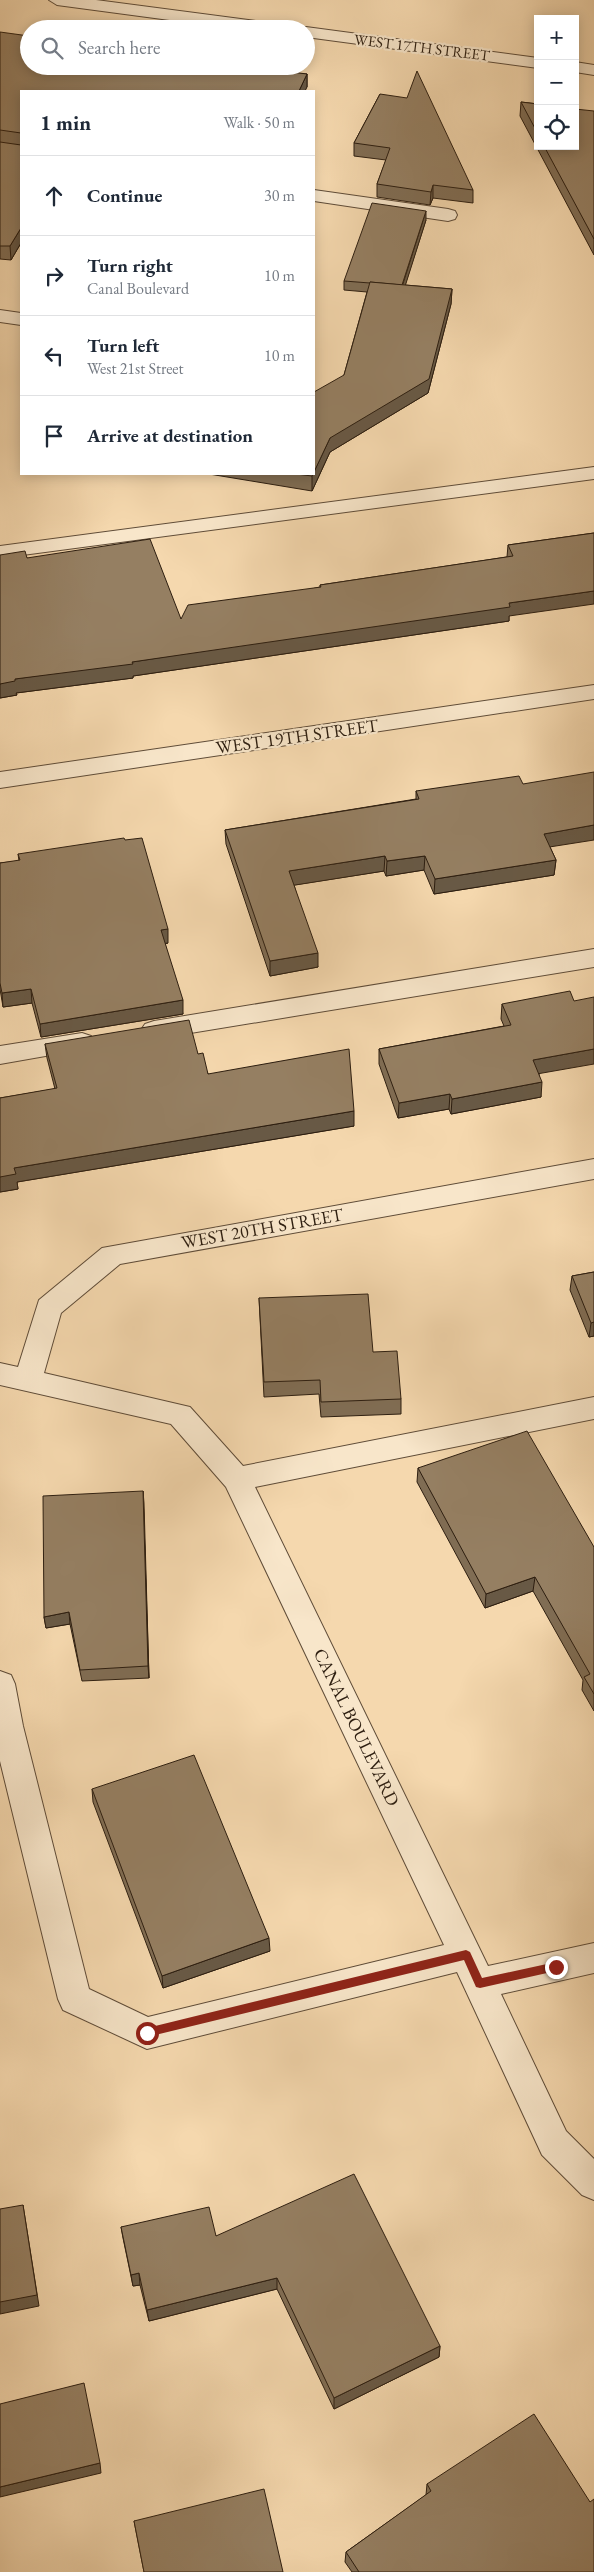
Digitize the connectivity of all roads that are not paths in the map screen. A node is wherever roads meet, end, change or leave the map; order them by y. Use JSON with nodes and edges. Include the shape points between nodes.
{"nodes":[{"id":1,"x":57,"y":0,"type":"edge"},
{"id":2,"x":209,"y":20,"type":"edge"},
{"id":3,"x":315,"y":33,"type":"edge"},
{"id":4,"x":534,"y":61,"type":"edge"},
{"id":5,"x":579,"y":68,"type":"edge"},
{"id":6,"x":594,"y":70,"type":"edge"},
{"id":7,"x":315,"y":196,"type":"edge"},
{"id":8,"x":448,"y":215,"type":"dead end"},
{"id":9,"x":0,"y":316,"type":"edge"},
{"id":10,"x":20,"y":319,"type":"edge"},
{"id":11,"x":594,"y":473,"type":"edge"},
{"id":12,"x":0,"y":552,"type":"edge"},
{"id":13,"x":594,"y":692,"type":"edge"},
{"id":14,"x":0,"y":780,"type":"edge"},
{"id":15,"x":594,"y":958,"type":"edge"},
{"id":16,"x":0,"y":1055,"type":"edge"},
{"id":17,"x":594,"y":1169,"type":"edge"},
{"id":18,"x":14,"y":1377,"type":"edge"},
{"id":19,"x":594,"y":1408,"type":"edge"},
{"id":20,"x":237,"y":1479,"type":"junction"},
{"id":21,"x":0,"y":1684,"type":"edge"},
{"id":22,"x":594,"y":1958,"type":"edge"},
{"id":23,"x":473,"y":1969,"type":"junction"},
{"id":24,"x":594,"y":2183,"type":"edge"}],
"edges":[{"from":1,"to":2,"type":"street"},
{"from":3,"to":4,"type":"street","name":"WEST 17TH STREET"},
{"from":5,"to":6,"type":"street"},
{"from":7,"to":8,"type":"street"},
{"from":9,"to":10,"type":"street"},
{"from":11,"to":12,"type":"street"},
{"from":13,"to":14,"type":"street","name":"WEST 19TH STREET"},
{"from":15,"to":16,"type":"street"},
{"from":17,"to":18,"type":"street","name":"WEST 20TH STREET","via":[[112,1255],[49,1308]]},
{"from":18,"to":20,"type":"street","name":"CANAL BOULEVARD","via":[[180,1415]]},
{"from":19,"to":20,"type":"street"},
{"from":20,"to":23,"type":"street","name":"CANAL BOULEVARD"},
{"from":21,"to":23,"type":"street","via":[[7,1726],[75,1999],[147,2033]]},
{"from":22,"to":23,"type":"street"},
{"from":23,"to":24,"type":"street","name":"CANAL BOULEVARD","via":[[554,2143]]}]}
